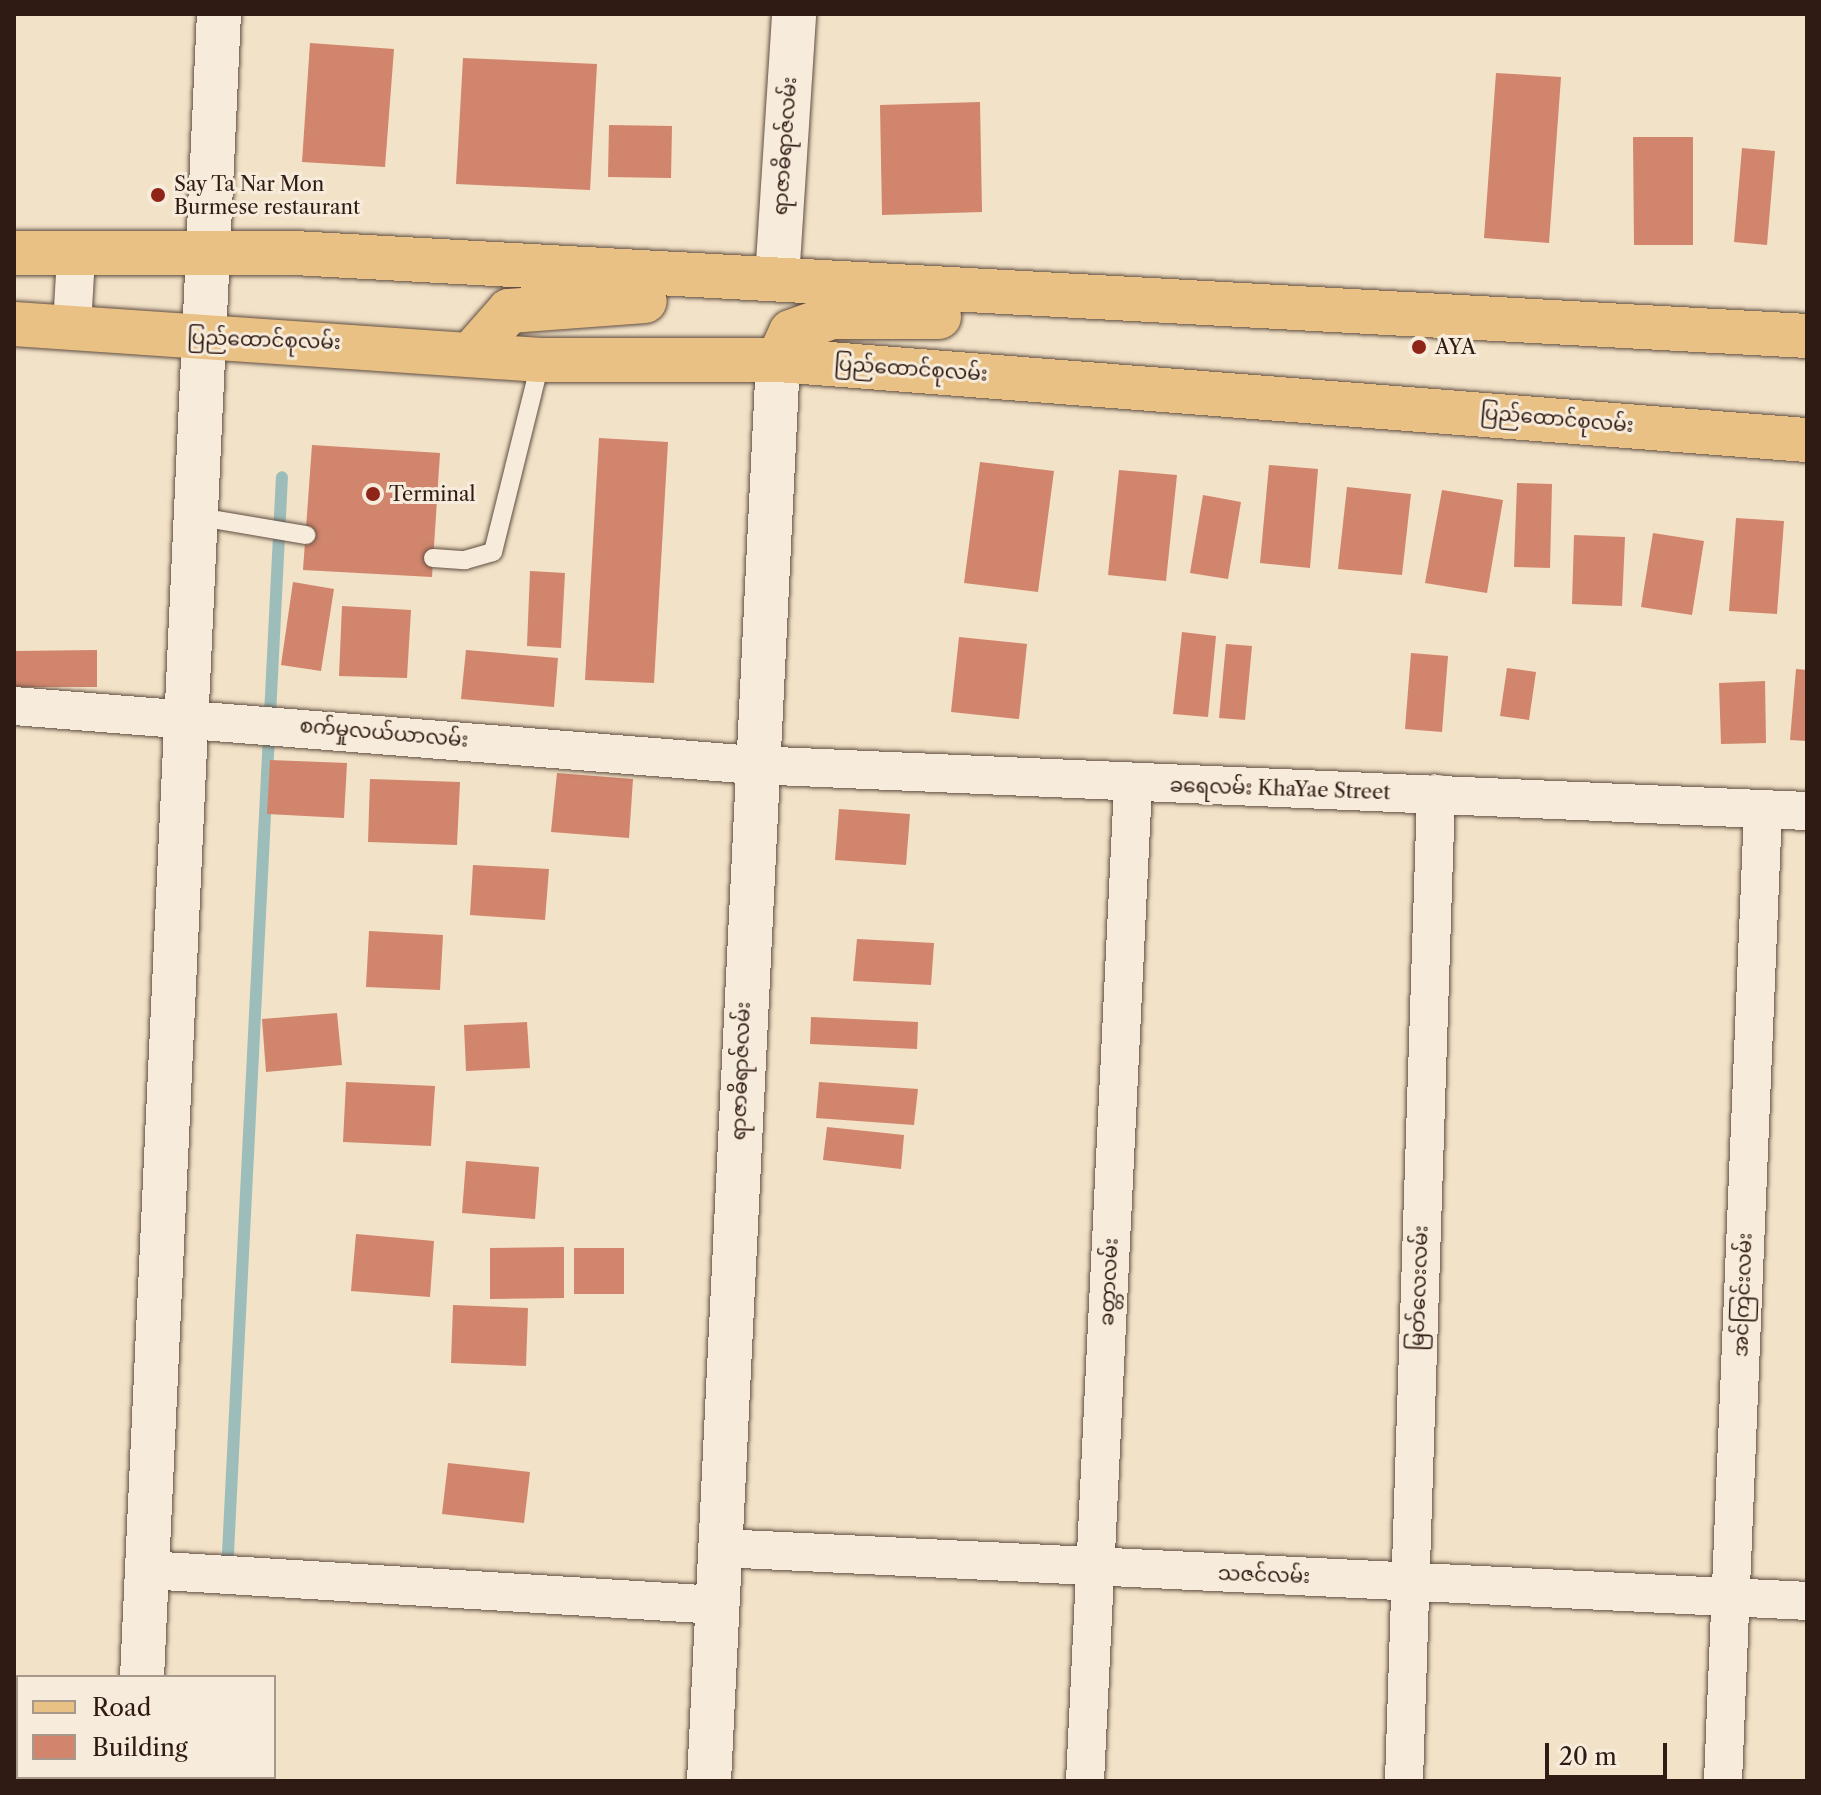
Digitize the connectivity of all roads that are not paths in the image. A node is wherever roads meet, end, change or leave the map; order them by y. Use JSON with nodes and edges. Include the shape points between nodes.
{"nodes":[{"id":1,"x":219,"y":14,"type":"edge"},
{"id":2,"x":794,"y":14,"type":"edge"},
{"id":3,"x":208,"y":252,"type":"junction"},
{"id":4,"x":14,"y":253,"type":"edge"},
{"id":5,"x":76,"y":257,"type":"junction"},
{"id":6,"x":777,"y":279,"type":"junction"},
{"id":7,"x":990,"y":296,"type":"junction"},
{"id":8,"x":14,"y":324,"type":"edge"},
{"id":9,"x":72,"y":326,"type":"junction"},
{"id":10,"x":1807,"y":336,"type":"edge"},
{"id":11,"x":201,"y":340,"type":"junction"},
{"id":12,"x":472,"y":353,"type":"junction"},
{"id":13,"x":541,"y":360,"type":"junction"},
{"id":14,"x":778,"y":360,"type":"junction"},
{"id":15,"x":1807,"y":440,"type":"edge"},
{"id":16,"x":192,"y":516,"type":"junction"},
{"id":17,"x":306,"y":535,"type":"dead end"},
{"id":18,"x":433,"y":558,"type":"dead end"},
{"id":19,"x":14,"y":706,"type":"edge"},
{"id":20,"x":185,"y":715,"type":"junction"},
{"id":21,"x":753,"y":765,"type":"junction"},
{"id":22,"x":1133,"y":784,"type":"junction"},
{"id":23,"x":1436,"y":794,"type":"junction"},
{"id":24,"x":1763,"y":809,"type":"junction"},
{"id":25,"x":1807,"y":811,"type":"edge"},
{"id":26,"x":721,"y":1548,"type":"junction"},
{"id":27,"x":1095,"y":1569,"type":"junction"},
{"id":28,"x":147,"y":1570,"type":"junction"},
{"id":29,"x":1409,"y":1581,"type":"junction"},
{"id":30,"x":1731,"y":1597,"type":"junction"},
{"id":31,"x":1807,"y":1601,"type":"edge"},
{"id":32,"x":718,"y":1605,"type":"junction"},
{"id":33,"x":142,"y":1675,"type":"edge"},
{"id":34,"x":709,"y":1781,"type":"edge"},
{"id":35,"x":1085,"y":1781,"type":"edge"},
{"id":36,"x":1404,"y":1781,"type":"edge"},
{"id":37,"x":1723,"y":1781,"type":"edge"}],
"edges":[{"from":1,"to":3,"type":"street"},
{"from":2,"to":6,"type":"street","name":"ရာဇာဓိရာဇ်လမ်း"},
{"from":3,"to":5,"type":"main road"},
{"from":3,"to":6,"type":"main road"},
{"from":3,"to":11,"type":"street"},
{"from":4,"to":5,"type":"main road"},
{"from":5,"to":9,"type":"street"},
{"from":6,"to":7,"type":"main road"},
{"from":6,"to":12,"type":"main road","via":[[718,302],[570,302],[509,311]]},
{"from":7,"to":10,"type":"main road"},
{"from":7,"to":14,"type":"main road","via":[[958,315],[832,317],[791,332]]},
{"from":8,"to":9,"type":"main road","name":"ပြည်ထောင်စုလမ်း"},
{"from":9,"to":11,"type":"main road","name":"ပြည်ထောင်စုလမ်း"},
{"from":11,"to":12,"type":"main road","name":"ပြည်ထောင်စုလမ်း","via":[[318,340]]},
{"from":11,"to":16,"type":"street"},
{"from":12,"to":13,"type":"main road","name":"ပြည်ထောင်စုလမ်း"},
{"from":13,"to":14,"type":"main road","name":"ပြည်ထောင်စုလမ်း"},
{"from":13,"to":18,"type":"lane","via":[[493,552],[465,560]]},
{"from":14,"to":15,"type":"main road","name":"ပြည်ထောင်စုလမ်း"},
{"from":14,"to":21,"type":"street","name":"ရာဇာဓိရာဇ်လမ်း"},
{"from":16,"to":17,"type":"lane"},
{"from":16,"to":20,"type":"street"},
{"from":19,"to":20,"type":"street","name":"စက်မှုလယ်ယာလမ်း"},
{"from":20,"to":21,"type":"street","name":"စက်မှုလယ်ယာလမ်း"},
{"from":20,"to":28,"type":"street"},
{"from":21,"to":22,"type":"street","name":"ခရေလမ်း KhaYae Street"},
{"from":21,"to":26,"type":"street","name":"ရာဇာဓိရာဇ်လမ်း"},
{"from":22,"to":23,"type":"street","name":"ခရေလမ်း KhaYae Street"},
{"from":22,"to":27,"type":"street","name":"ခတ္တာလမ်း"},
{"from":23,"to":24,"type":"street","name":"ခရေလမ်း KhaYae Street"},
{"from":23,"to":29,"type":"street","name":"မြတ်လေးလမ်း"},
{"from":24,"to":25,"type":"street","name":"ခရေလမ်း KhaYae Street"},
{"from":24,"to":30,"type":"street","name":"အင်ကြင်းလမ်း"},
{"from":26,"to":27,"type":"street","name":"သဇင်လမ်း"},
{"from":26,"to":32,"type":"street","name":"ရာဇာဓိရာဇ်လမ်း"},
{"from":27,"to":29,"type":"street","name":"သဇင်လမ်း"},
{"from":27,"to":35,"type":"street","name":"ခတ္တာလမ်း"},
{"from":28,"to":32,"type":"street"},
{"from":28,"to":33,"type":"street"},
{"from":29,"to":30,"type":"street","name":"သဇင်လမ်း"},
{"from":29,"to":36,"type":"street","name":"မြတ်လေးလမ်း"},
{"from":30,"to":31,"type":"street","name":"သဇင်လမ်း"},
{"from":30,"to":37,"type":"street","name":"အင်ကြင်းလမ်း"},
{"from":32,"to":34,"type":"street","name":"ရာဇာဓိရာဇ်လမ်း"}]}
